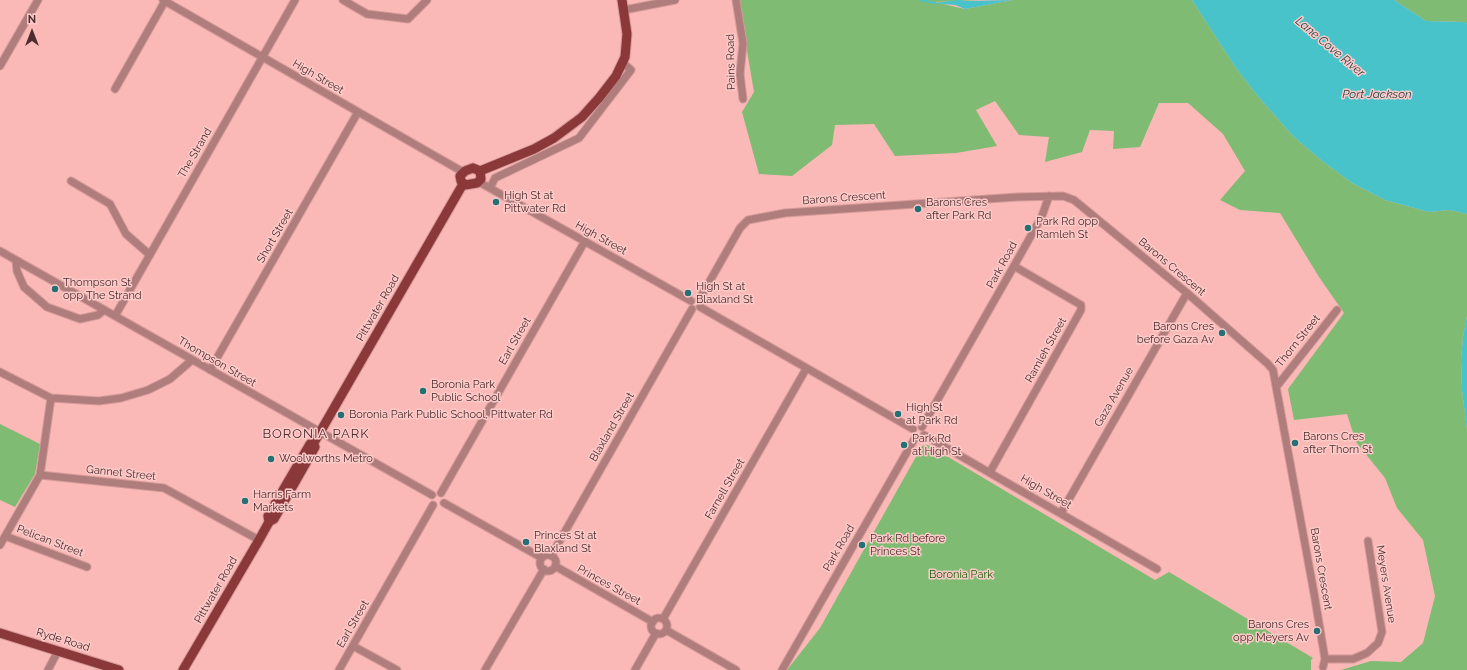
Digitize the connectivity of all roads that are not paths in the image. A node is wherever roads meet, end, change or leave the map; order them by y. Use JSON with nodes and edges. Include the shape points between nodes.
{"nodes":[{"id":1,"x":38,"y":0,"type":"edge"},
{"id":2,"x":295,"y":0,"type":"edge"},
{"id":3,"x":343,"y":0,"type":"edge"},
{"id":4,"x":427,"y":0,"type":"edge"},
{"id":5,"x":622,"y":0,"type":"edge"},
{"id":6,"x":675,"y":0,"type":"edge"},
{"id":7,"x":736,"y":0,"type":"edge"},
{"id":8,"x":164,"y":1,"type":"edge"},
{"id":9,"x":176,"y":3,"type":"edge"},
{"id":10,"x":624,"y":10,"type":"junction"},
{"id":11,"x":262,"y":57,"type":"junction"},
{"id":12,"x":623,"y":63,"type":"junction"},
{"id":13,"x":0,"y":66,"type":"edge"},
{"id":14,"x":115,"y":89,"type":"dead end"},
{"id":15,"x":743,"y":99,"type":"dead end"},
{"id":16,"x":358,"y":112,"type":"junction"},
{"id":17,"x":480,"y":171,"type":"junction"},
{"id":18,"x":463,"y":172,"type":"junction"},
{"id":19,"x":72,"y":181,"type":"dead end"},
{"id":20,"x":479,"y":182,"type":"junction"},
{"id":21,"x":463,"y":184,"type":"junction"},
{"id":22,"x":490,"y":188,"type":"junction"},
{"id":23,"x":1049,"y":196,"type":"junction"},
{"id":24,"x":748,"y":220,"type":"joint"},
{"id":25,"x":585,"y":241,"type":"junction"},
{"id":26,"x":0,"y":251,"type":"edge"},
{"id":27,"x":150,"y":255,"type":"junction"},
{"id":28,"x":16,"y":260,"type":"junction"},
{"id":29,"x":1014,"y":266,"type":"junction"},
{"id":30,"x":1186,"y":293,"type":"junction"},
{"id":31,"x":696,"y":304,"type":"junction"},
{"id":32,"x":104,"y":310,"type":"junction"},
{"id":33,"x":1337,"y":310,"type":"dead end"},
{"id":34,"x":115,"y":316,"type":"junction"},
{"id":35,"x":192,"y":360,"type":"junction"},
{"id":36,"x":806,"y":369,"type":"junction"},
{"id":37,"x":210,"y":370,"type":"junction"},
{"id":38,"x":0,"y":372,"type":"edge"},
{"id":39,"x":1277,"y":386,"type":"junction"},
{"id":40,"x":51,"y":398,"type":"junction"},
{"id":41,"x":922,"y":427,"type":"junction"},
{"id":42,"x":913,"y":429,"type":"junction"},
{"id":43,"x":320,"y":433,"type":"junction"},
{"id":44,"x":924,"y":435,"type":"junction"},
{"id":45,"x":915,"y":438,"type":"junction"},
{"id":46,"x":990,"y":472,"type":"junction"},
{"id":47,"x":40,"y":475,"type":"junction"},
{"id":48,"x":441,"y":493,"type":"junction"},
{"id":49,"x":432,"y":495,"type":"junction"},
{"id":50,"x":444,"y":502,"type":"junction"},
{"id":51,"x":433,"y":505,"type":"junction"},
{"id":52,"x":1061,"y":513,"type":"junction"},
{"id":53,"x":5,"y":536,"type":"junction"},
{"id":54,"x":259,"y":540,"type":"junction"},
{"id":55,"x":1368,"y":541,"type":"dead end"},
{"id":56,"x":0,"y":545,"type":"edge"},
{"id":57,"x":551,"y":556,"type":"junction"},
{"id":58,"x":542,"y":558,"type":"junction"},
{"id":59,"x":555,"y":566,"type":"junction"},
{"id":60,"x":87,"y":567,"type":"dead end"},
{"id":61,"x":544,"y":569,"type":"junction"},
{"id":62,"x":1157,"y":569,"type":"dead end"},
{"id":63,"x":663,"y":619,"type":"junction"},
{"id":64,"x":653,"y":622,"type":"junction"},
{"id":65,"x":666,"y":630,"type":"junction"},
{"id":66,"x":0,"y":633,"type":"edge"},
{"id":67,"x":656,"y":633,"type":"junction"},
{"id":68,"x":353,"y":646,"type":"junction"},
{"id":69,"x":58,"y":651,"type":"junction"},
{"id":70,"x":1325,"y":659,"type":"junction"},
{"id":71,"x":1323,"y":666,"type":"dead end"},
{"id":72,"x":48,"y":670,"type":"edge"},
{"id":73,"x":119,"y":670,"type":"edge"},
{"id":74,"x":183,"y":670,"type":"edge"},
{"id":75,"x":339,"y":670,"type":"edge"},
{"id":76,"x":397,"y":670,"type":"edge"},
{"id":77,"x":485,"y":670,"type":"edge"},
{"id":78,"x":635,"y":670,"type":"edge"},
{"id":79,"x":736,"y":670,"type":"edge"},
{"id":80,"x":782,"y":670,"type":"edge"}],
"edges":[{"from":1,"to":13,"type":"street"},
{"from":2,"to":11,"type":"street","name":"The Strand"},
{"from":3,"to":4,"type":"street","via":[[366,14],[408,19]]},
{"from":5,"to":10,"type":"main road"},
{"from":6,"to":10,"type":"street"},
{"from":7,"to":15,"type":"street","name":"Pains Road","via":[[743,43],[740,74]]},
{"from":8,"to":9,"type":"street","name":"High Street"},
{"from":8,"to":14,"type":"street"},
{"from":9,"to":11,"type":"street","name":"High Street"},
{"from":10,"to":12,"type":"main road","via":[[628,34]]},
{"from":11,"to":16,"type":"street","name":"High Street"},
{"from":11,"to":27,"type":"street","name":"The Strand"},
{"from":12,"to":17,"type":"main road","via":[[611,84],[582,118],[534,149]]},
{"from":12,"to":22,"type":"street","via":[[632,70],[579,138],[495,178]]},
{"from":16,"to":18,"type":"street","name":"High Street"},
{"from":16,"to":37,"type":"street","name":"Short Street"},
{"from":17,"to":18,"type":"main road","via":[[474,168]]},
{"from":17,"to":20,"type":"main road"},
{"from":18,"to":21,"type":"main road","via":[[460,176]]},
{"from":19,"to":27,"type":"street","via":[[110,204],[126,234]]},
{"from":20,"to":21,"type":"main road"},
{"from":20,"to":22,"type":"street","name":"High Street"},
{"from":21,"to":43,"type":"main road","name":"Pittwater Road"},
{"from":22,"to":25,"type":"street","name":"High Street"},
{"from":23,"to":24,"type":"street","name":"Barons Crescent","via":[[785,213]]},
{"from":23,"to":29,"type":"street","name":"Park Road","via":[[1042,216]]},
{"from":23,"to":30,"type":"street","name":"Barons Crescent","via":[[1074,200]]},
{"from":24,"to":31,"type":"street","name":"Blaxland Street","via":[[740,228]]},
{"from":25,"to":31,"type":"street","name":"High Street"},
{"from":25,"to":48,"type":"street","name":"Earl Street"},
{"from":26,"to":28,"type":"street","name":"Thompson Street"},
{"from":27,"to":34,"type":"street","name":"The Strand"},
{"from":28,"to":32,"type":"street","name":"Thompson Street"},
{"from":28,"to":32,"type":"street","via":[[17,271],[24,287],[47,307],[80,319],[98,315]]},
{"from":29,"to":41,"type":"street","name":"Park Road"},
{"from":29,"to":46,"type":"street","name":"Ramleh Street","via":[[1081,305],[1082,310]]},
{"from":30,"to":39,"type":"street","name":"Barons Crescent","via":[[1268,364]]},
{"from":30,"to":52,"type":"street","name":"Gaza Avenue"},
{"from":31,"to":36,"type":"street","name":"High Street"},
{"from":31,"to":57,"type":"street","name":"Blaxland Street"},
{"from":32,"to":34,"type":"street","name":"Thompson Street"},
{"from":33,"to":39,"type":"street","name":"Thorn Street"},
{"from":34,"to":35,"type":"street","name":"Thompson Street"},
{"from":35,"to":37,"type":"street","name":"Thompson Street"},
{"from":35,"to":40,"type":"street","via":[[170,379],[139,393],[90,402]]},
{"from":36,"to":42,"type":"street","name":"High Street"},
{"from":36,"to":63,"type":"street","name":"Farnell Street"},
{"from":37,"to":43,"type":"street","name":"Thompson Street"},
{"from":38,"to":40,"type":"street"},
{"from":39,"to":70,"type":"street","name":"Barons Crescent"},
{"from":40,"to":47,"type":"street"},
{"from":41,"to":42,"type":"street","via":[[917,426]]},
{"from":41,"to":44,"type":"street"},
{"from":42,"to":45,"type":"street"},
{"from":43,"to":49,"type":"street"},
{"from":43,"to":54,"type":"main road","name":"Pittwater Road","via":[[313,444],[315,447],[276,516],[269,522]]},
{"from":44,"to":45,"type":"street"},
{"from":44,"to":46,"type":"street","name":"High Street"},
{"from":45,"to":80,"type":"street","name":"Park Road"},
{"from":46,"to":52,"type":"street","name":"High Street"},
{"from":47,"to":53,"type":"street"},
{"from":47,"to":54,"type":"street","name":"Gannet Street","via":[[164,488]]},
{"from":48,"to":49,"type":"street","via":[[435,492]]},
{"from":48,"to":50,"type":"street"},
{"from":49,"to":51,"type":"street","via":[[430,502]]},
{"from":50,"to":51,"type":"street","via":[[440,506]]},
{"from":50,"to":58,"type":"street"},
{"from":51,"to":68,"type":"street","name":"Earl Street"},
{"from":52,"to":62,"type":"street","name":"High Street"},
{"from":53,"to":56,"type":"street"},
{"from":53,"to":60,"type":"street","name":"Pelican Street"},
{"from":54,"to":74,"type":"main road","name":"Pittwater Road"},
{"from":55,"to":70,"type":"street","name":"Meyers Avenue","via":[[1382,632],[1378,643],[1367,653],[1353,659]]},
{"from":57,"to":58,"type":"street"},
{"from":57,"to":59,"type":"street","via":[[555,560]]},
{"from":58,"to":61,"type":"street","via":[[540,564]]},
{"from":59,"to":61,"type":"street","via":[[550,570]]},
{"from":59,"to":64,"type":"street","name":"Princes Street"},
{"from":61,"to":77,"type":"street"},
{"from":63,"to":64,"type":"street","via":[[658,618]]},
{"from":63,"to":65,"type":"street"},
{"from":64,"to":67,"type":"street","via":[[652,628]]},
{"from":65,"to":67,"type":"street"},
{"from":65,"to":79,"type":"street"},
{"from":66,"to":69,"type":"main road","name":"Ryde Road"},
{"from":67,"to":78,"type":"street"},
{"from":68,"to":75,"type":"street","name":"Earl Street"},
{"from":68,"to":76,"type":"street"},
{"from":69,"to":72,"type":"street"},
{"from":69,"to":73,"type":"main road","name":"Ryde Road"},
{"from":70,"to":71,"type":"street","name":"Barons Crescent"}]}
